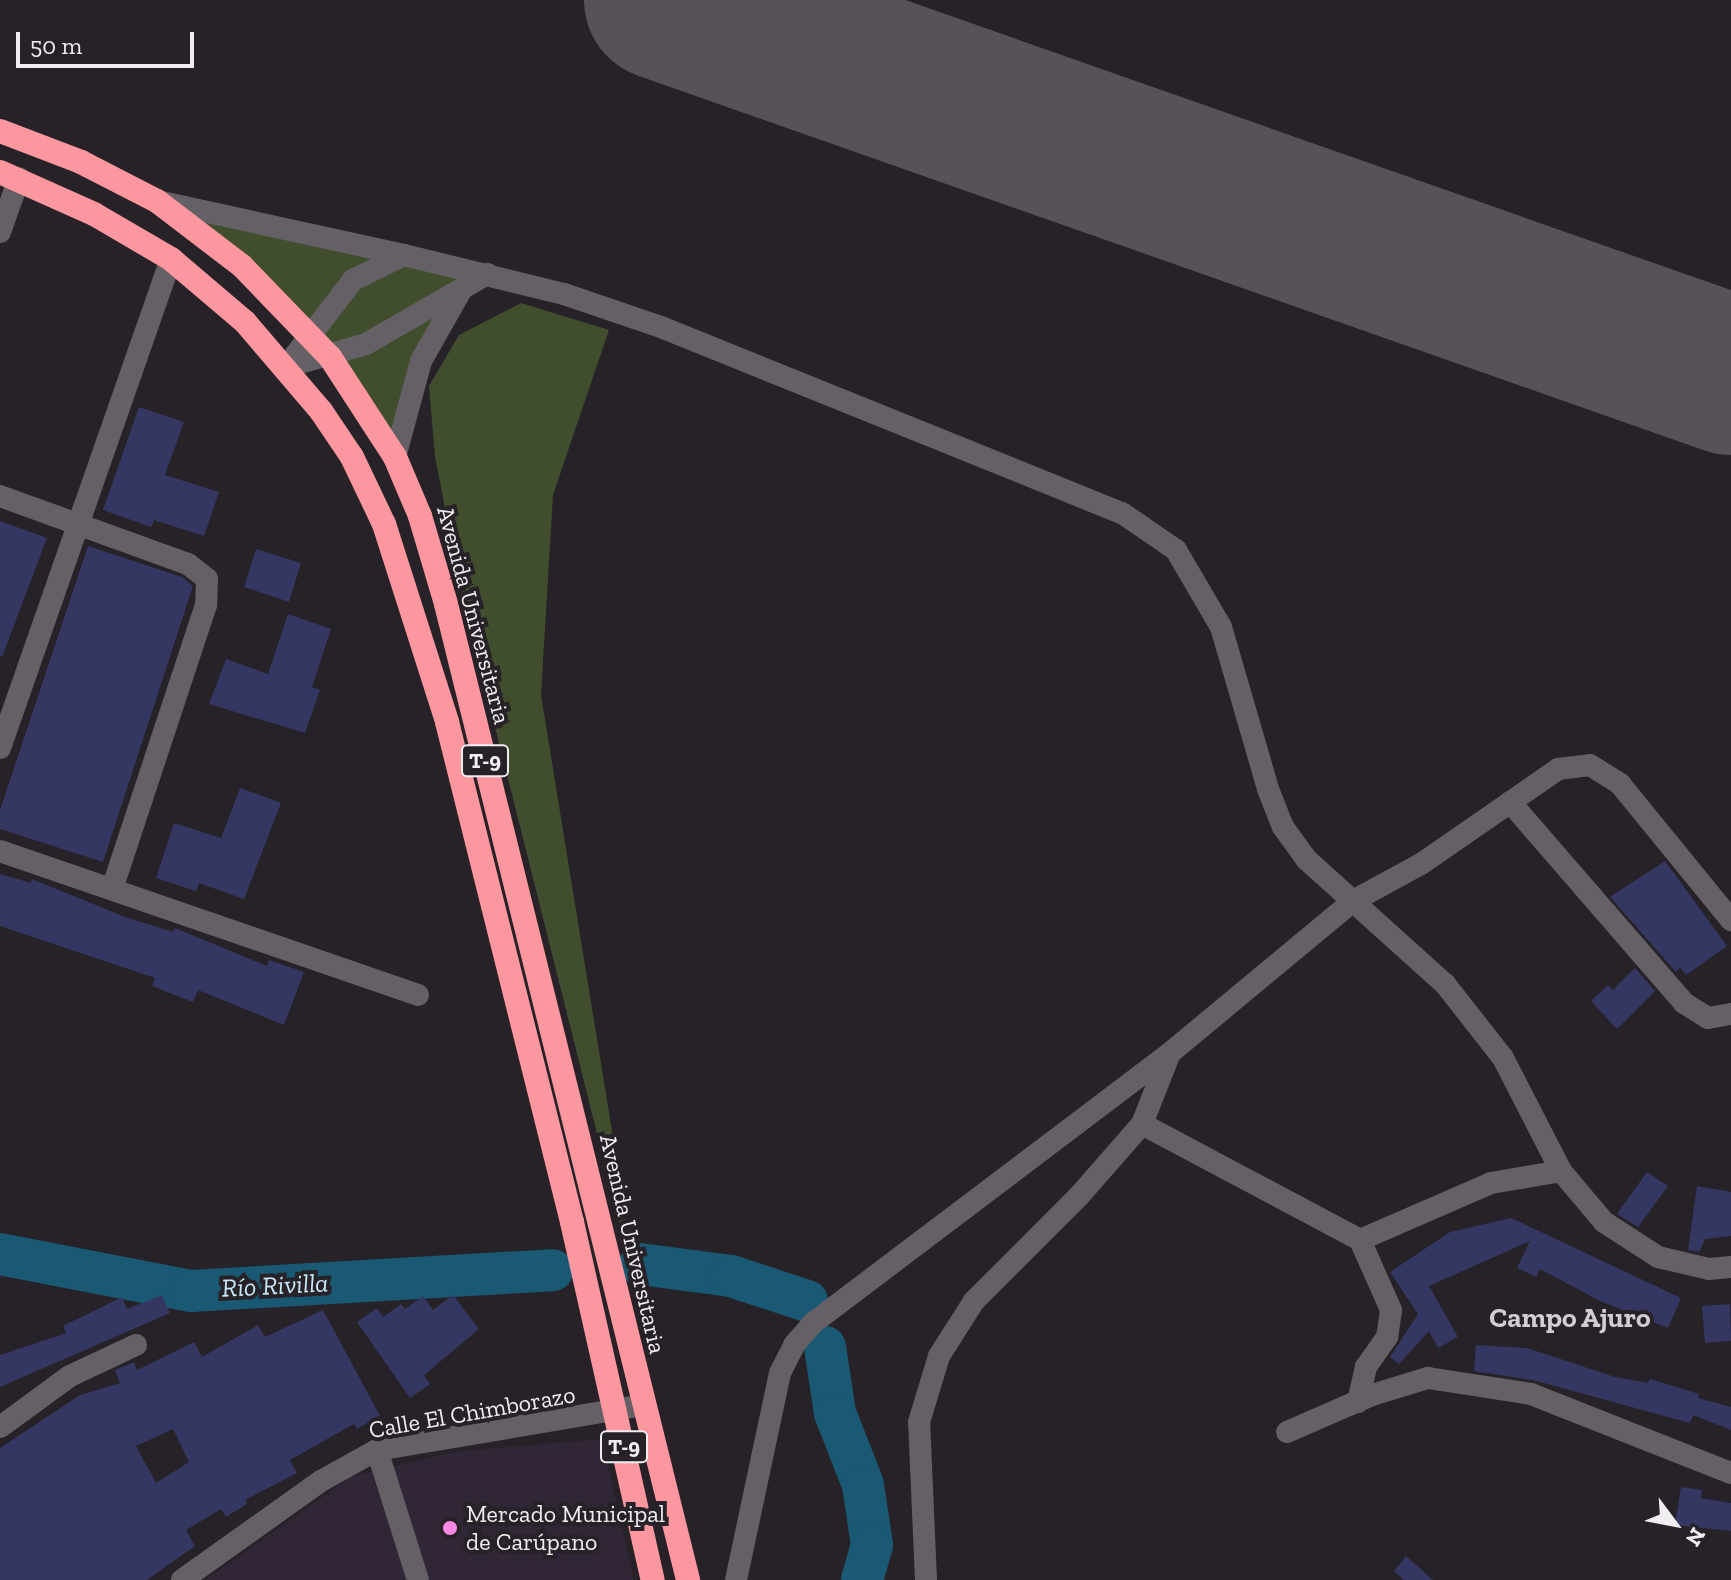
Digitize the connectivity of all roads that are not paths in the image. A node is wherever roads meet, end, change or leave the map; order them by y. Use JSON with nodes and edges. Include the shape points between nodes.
{"nodes":[{"id":1,"x":0,"y":131,"type":"edge"},
{"id":2,"x":9,"y":175,"type":"edge"},
{"id":3,"x":157,"y":201,"type":"junction"},
{"id":4,"x":0,"y":232,"type":"edge"},
{"id":5,"x":404,"y":255,"type":"junction"},
{"id":6,"x":171,"y":259,"type":"junction"},
{"id":7,"x":487,"y":274,"type":"junction"},
{"id":8,"x":462,"y":287,"type":"junction"},
{"id":9,"x":310,"y":333,"type":"junction"},
{"id":10,"x":330,"y":357,"type":"junction"},
{"id":11,"x":286,"y":367,"type":"junction"},
{"id":12,"x":395,"y":457,"type":"junction"},
{"id":13,"x":0,"y":496,"type":"edge"},
{"id":14,"x":77,"y":523,"type":"junction"},
{"id":15,"x":0,"y":748,"type":"edge"},
{"id":16,"x":1510,"y":802,"type":"junction"},
{"id":17,"x":0,"y":851,"type":"edge"},
{"id":18,"x":112,"y":889,"type":"junction"},
{"id":19,"x":1353,"y":901,"type":"junction"},
{"id":20,"x":1731,"y":920,"type":"edge"},
{"id":21,"x":418,"y":995,"type":"dead end"},
{"id":22,"x":1731,"y":1014,"type":"edge"},
{"id":23,"x":1170,"y":1053,"type":"junction"},
{"id":24,"x":1142,"y":1124,"type":"junction"},
{"id":25,"x":1561,"y":1171,"type":"junction"},
{"id":26,"x":1360,"y":1240,"type":"junction"},
{"id":27,"x":1731,"y":1267,"type":"edge"},
{"id":28,"x":136,"y":1345,"type":"dead end"},
{"id":29,"x":1358,"y":1402,"type":"junction"},
{"id":30,"x":643,"y":1405,"type":"junction"},
{"id":31,"x":616,"y":1413,"type":"junction"},
{"id":32,"x":0,"y":1427,"type":"edge"},
{"id":33,"x":1287,"y":1432,"type":"dead end"},
{"id":34,"x":377,"y":1450,"type":"junction"},
{"id":35,"x":1731,"y":1473,"type":"edge"},
{"id":36,"x":182,"y":1580,"type":"edge"},
{"id":37,"x":418,"y":1580,"type":"edge"},
{"id":38,"x":653,"y":1580,"type":"edge"},
{"id":39,"x":688,"y":1580,"type":"edge"},
{"id":40,"x":736,"y":1580,"type":"edge"},
{"id":41,"x":926,"y":1580,"type":"edge"}],
"edges":[{"from":1,"to":3,"type":"highway","name":"Avenida Universitaria","number":"T-9","via":[[81,162]]},
{"from":2,"to":4,"type":"street"},
{"from":2,"to":6,"type":"highway","number":"T-9"},
{"from":3,"to":5,"type":"street"},
{"from":3,"to":9,"type":"highway","name":"Avenida Universitaria","number":"T-9","via":[[242,266]]},
{"from":5,"to":7,"type":"street"},
{"from":5,"to":9,"type":"street","via":[[353,280]]},
{"from":6,"to":11,"type":"highway","number":"T-9","via":[[245,322]]},
{"from":6,"to":14,"type":"street"},
{"from":7,"to":8,"type":"street"},
{"from":7,"to":19,"type":"street","via":[[661,327],[950,441],[1122,513],[1176,550],[1221,627],[1283,827],[1306,859]]},
{"from":8,"to":10,"type":"street","via":[[394,331]]},
{"from":8,"to":12,"type":"street","via":[[421,361]]},
{"from":9,"to":10,"type":"highway","name":"Avenida Universitaria","number":"T-9"},
{"from":9,"to":11,"type":"street"},
{"from":10,"to":11,"type":"street"},
{"from":10,"to":12,"type":"highway","name":"Avenida Universitaria","number":"T-9"},
{"from":11,"to":31,"type":"highway","number":"T-9","via":[[352,457],[407,589],[447,722]]},
{"from":12,"to":30,"type":"highway","name":"Avenida Universitaria","number":"T-9","via":[[420,516],[450,619]]},
{"from":13,"to":14,"type":"street"},
{"from":14,"to":15,"type":"street"},
{"from":14,"to":18,"type":"street","via":[[188,564],[207,579],[206,605]]},
{"from":16,"to":19,"type":"street","via":[[1421,864]]},
{"from":16,"to":20,"type":"street","via":[[1558,769],[1590,765],[1620,784]]},
{"from":16,"to":22,"type":"street","via":[[1684,1003],[1708,1018]]},
{"from":17,"to":18,"type":"street"},
{"from":18,"to":21,"type":"street"},
{"from":19,"to":23,"type":"street"},
{"from":19,"to":25,"type":"street","via":[[1445,984],[1503,1058]]},
{"from":23,"to":24,"type":"street"},
{"from":23,"to":40,"type":"street","via":[[813,1323],[794,1345],[780,1373]]},
{"from":24,"to":26,"type":"street"},
{"from":24,"to":41,"type":"street","via":[[974,1301],[939,1356],[919,1422]]},
{"from":25,"to":26,"type":"street","via":[[1491,1183]]},
{"from":25,"to":27,"type":"street","via":[[1604,1222],[1658,1257],[1709,1269]]},
{"from":26,"to":29,"type":"street","via":[[1391,1310],[1387,1337],[1366,1367]]},
{"from":28,"to":32,"type":"street","via":[[70,1376]]},
{"from":29,"to":33,"type":"street"},
{"from":29,"to":35,"type":"street","via":[[1428,1378],[1531,1394]]},
{"from":30,"to":31,"type":"street","name":"Calle El Chimborazo"},
{"from":30,"to":39,"type":"highway","name":"Avenida Universitaria","number":"T-9"},
{"from":31,"to":34,"type":"street","name":"Calle El Chimborazo"},
{"from":31,"to":38,"type":"highway","number":"T-9"},
{"from":34,"to":36,"type":"street","name":"Calle El Chimborazo","via":[[321,1481]]},
{"from":34,"to":37,"type":"street"}]}
